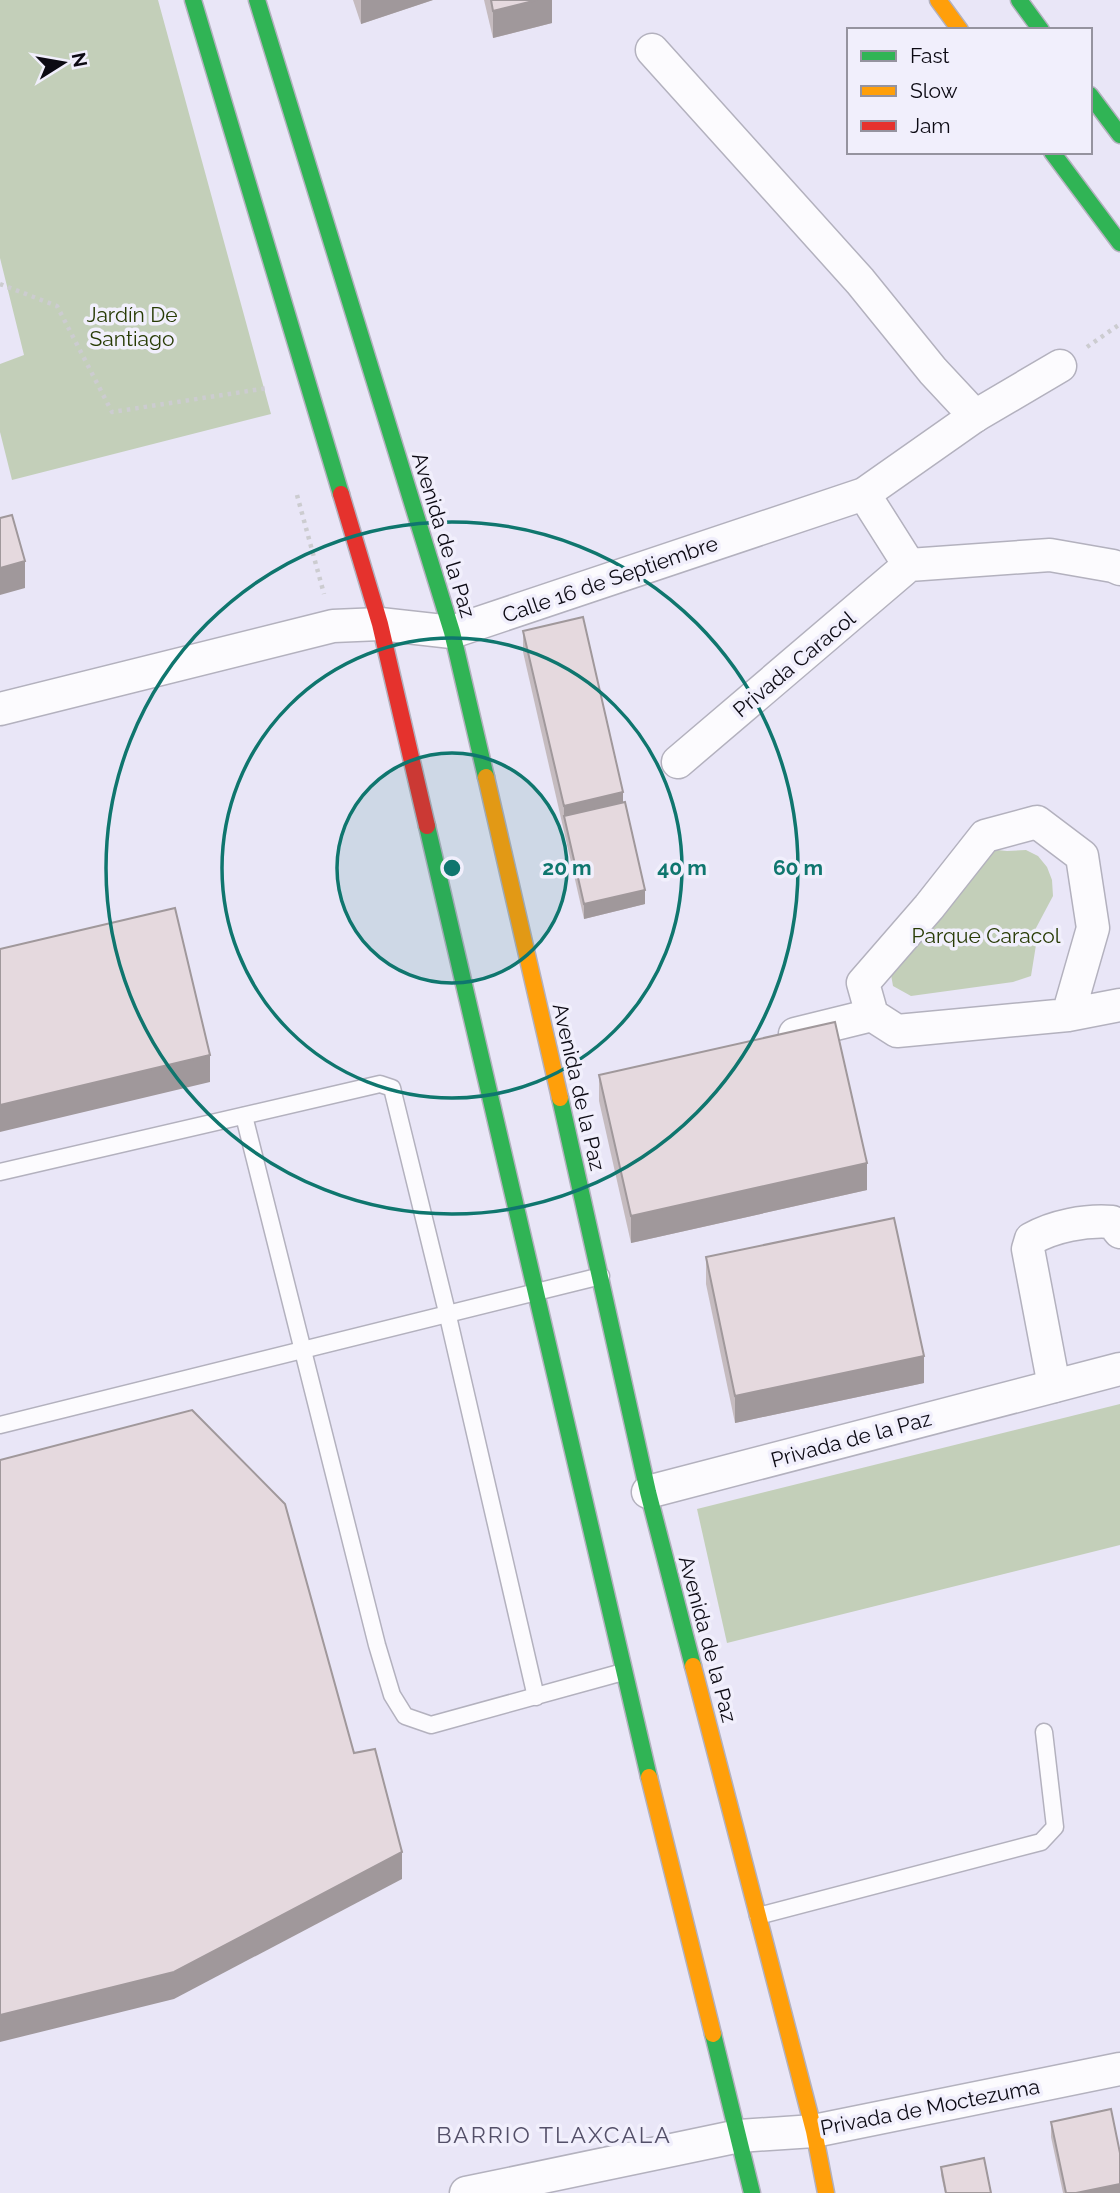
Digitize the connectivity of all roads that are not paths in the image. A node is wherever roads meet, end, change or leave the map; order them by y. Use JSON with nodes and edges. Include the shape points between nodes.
{"nodes":[{"id":1,"x":193,"y":0,"type":"edge"},
{"id":2,"x":257,"y":0,"type":"edge"},
{"id":3,"x":938,"y":0,"type":"edge"},
{"id":4,"x":1019,"y":0,"type":"edge"},
{"id":5,"x":959,"y":28,"type":"edge"},
{"id":6,"x":1040,"y":28,"type":"edge"},
{"id":7,"x":652,"y":50,"type":"dead end"},
{"id":8,"x":1092,"y":98,"type":"edge"},
{"id":9,"x":1120,"y":135,"type":"edge"},
{"id":10,"x":1053,"y":154,"type":"edge"},
{"id":11,"x":1120,"y":243,"type":"edge"},
{"id":12,"x":1060,"y":366,"type":"dead end"},
{"id":13,"x":975,"y":416,"type":"junction"},
{"id":14,"x":864,"y":494,"type":"junction"},
{"id":15,"x":909,"y":565,"type":"junction"},
{"id":16,"x":1120,"y":569,"type":"edge"},
{"id":17,"x":380,"y":624,"type":"junction"},
{"id":18,"x":452,"y":632,"type":"junction"},
{"id":19,"x":0,"y":709,"type":"edge"},
{"id":20,"x":678,"y":762,"type":"dead end"},
{"id":21,"x":1120,"y":1005,"type":"edge"},
{"id":22,"x":1068,"y":1014,"type":"junction"},
{"id":23,"x":872,"y":1015,"type":"junction"},
{"id":24,"x":768,"y":1041,"type":"edge"},
{"id":25,"x":244,"y":1116,"type":"junction"},
{"id":26,"x":0,"y":1172,"type":"edge"},
{"id":27,"x":1120,"y":1232,"type":"edge"},
{"id":28,"x":601,"y":1276,"type":"junction"},
{"id":29,"x":536,"y":1290,"type":"junction"},
{"id":30,"x":447,"y":1312,"type":"junction"},
{"id":31,"x":302,"y":1349,"type":"junction"},
{"id":32,"x":1120,"y":1369,"type":"edge"},
{"id":33,"x":1054,"y":1386,"type":"junction"},
{"id":34,"x":0,"y":1425,"type":"edge"},
{"id":35,"x":648,"y":1492,"type":"junction"},
{"id":36,"x":622,"y":1672,"type":"junction"},
{"id":37,"x":536,"y":1697,"type":"junction"},
{"id":38,"x":1044,"y":1732,"type":"dead end"},
{"id":39,"x":758,"y":1916,"type":"junction"},
{"id":40,"x":1120,"y":2069,"type":"edge"},
{"id":41,"x":814,"y":2131,"type":"junction"},
{"id":42,"x":738,"y":2136,"type":"junction"},
{"id":43,"x":466,"y":2193,"type":"edge"},
{"id":44,"x":752,"y":2193,"type":"edge"},
{"id":45,"x":826,"y":2193,"type":"edge"}],
"edges":[{"from":1,"to":17,"type":"street"},
{"from":2,"to":18,"type":"street","name":"Avenida de la Paz"},
{"from":3,"to":5,"type":"street"},
{"from":4,"to":6,"type":"street"},
{"from":7,"to":13,"type":"street"},
{"from":8,"to":9,"type":"street"},
{"from":10,"to":11,"type":"street"},
{"from":12,"to":13,"type":"street","name":"Calle 16 de Septiembre"},
{"from":13,"to":14,"type":"street","name":"Calle 16 de Septiembre"},
{"from":14,"to":15,"type":"street"},
{"from":14,"to":18,"type":"street","name":"Calle 16 de Septiembre"},
{"from":15,"to":16,"type":"street","via":[[1050,555]]},
{"from":15,"to":20,"type":"street","name":"Privada Caracol"},
{"from":17,"to":18,"type":"street","name":"Calle 16 de Septiembre"},
{"from":17,"to":19,"type":"street","name":"Calle 16 de Septiembre","via":[[333,625]]},
{"from":17,"to":29,"type":"street"},
{"from":18,"to":28,"type":"street","name":"Avenida de la Paz"},
{"from":21,"to":22,"type":"street"},
{"from":22,"to":23,"type":"street","via":[[897,1031]]},
{"from":22,"to":23,"type":"street","via":[[1093,928],[1082,856],[1037,822],[985,836],[863,983]]},
{"from":23,"to":24,"type":"street"},
{"from":25,"to":26,"type":"lane"},
{"from":25,"to":30,"type":"lane","via":[[380,1084],[392,1088]]},
{"from":25,"to":31,"type":"lane"},
{"from":27,"to":33,"type":"street","via":[[1112,1222],[1097,1220],[1047,1230],[1031,1240],[1028,1249]]},
{"from":28,"to":29,"type":"lane"},
{"from":28,"to":35,"type":"street","name":"Avenida de la Paz"},
{"from":29,"to":30,"type":"lane"},
{"from":29,"to":36,"type":"street"},
{"from":30,"to":31,"type":"lane"},
{"from":30,"to":37,"type":"lane"},
{"from":31,"to":34,"type":"lane"},
{"from":31,"to":37,"type":"lane","via":[[377,1645],[392,1695],[405,1716],[431,1724]]},
{"from":32,"to":33,"type":"street","name":"Privada de la Paz"},
{"from":33,"to":35,"type":"street","name":"Privada de la Paz"},
{"from":35,"to":39,"type":"street","name":"Avenida de la Paz"},
{"from":36,"to":37,"type":"lane"},
{"from":36,"to":42,"type":"street"},
{"from":38,"to":39,"type":"lane","via":[[1055,1827],[1041,1842]]},
{"from":39,"to":41,"type":"street","name":"Avenida de la Paz"},
{"from":40,"to":41,"type":"street","name":"Privada de Moctezuma"},
{"from":41,"to":42,"type":"street","name":"Privada de Moctezuma"},
{"from":41,"to":45,"type":"street","name":"Avenida de la Paz"},
{"from":42,"to":43,"type":"street","name":"Privada de Moctezuma"},
{"from":42,"to":44,"type":"street"}]}
